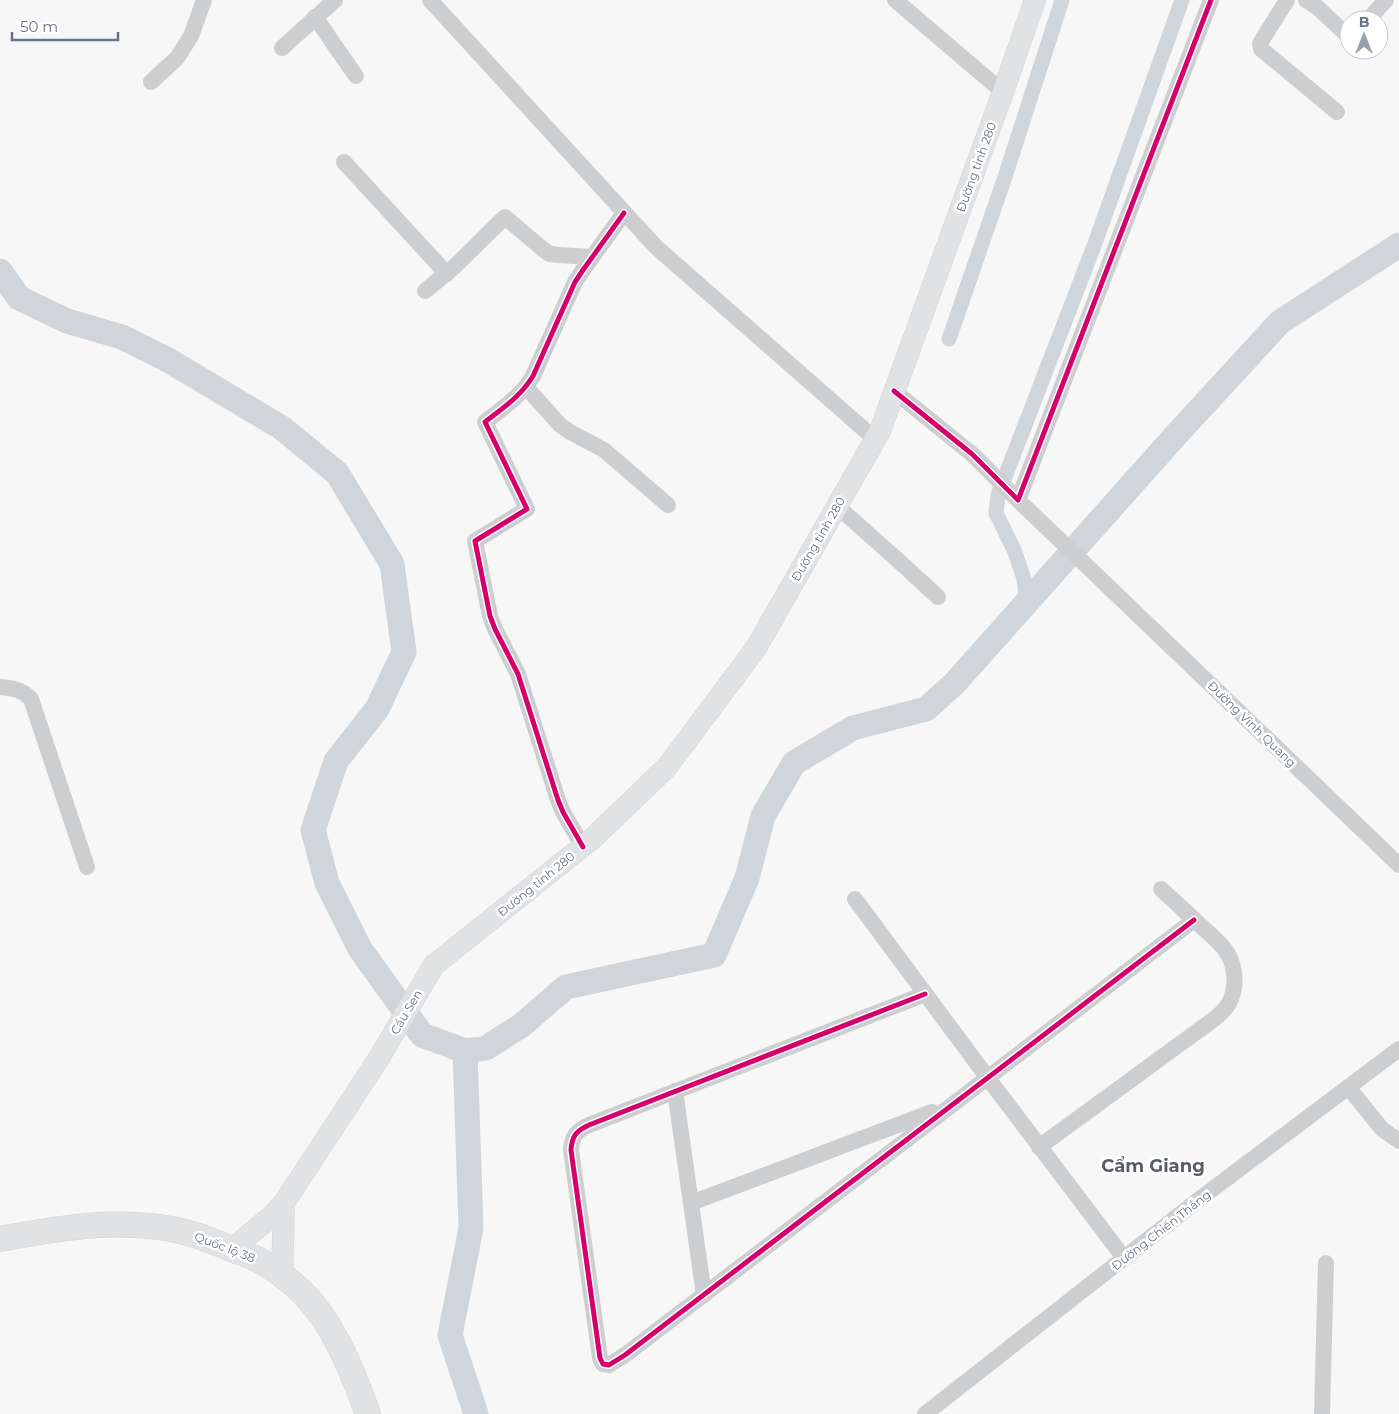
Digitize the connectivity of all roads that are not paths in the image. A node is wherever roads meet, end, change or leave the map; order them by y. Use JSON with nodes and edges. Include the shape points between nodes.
{"nodes":[{"id":1,"x":204,"y":0,"type":"edge"},
{"id":2,"x":335,"y":0,"type":"edge"},
{"id":3,"x":430,"y":0,"type":"edge"},
{"id":4,"x":894,"y":0,"type":"edge"},
{"id":5,"x":1035,"y":0,"type":"edge"},
{"id":6,"x":1211,"y":0,"type":"edge"},
{"id":7,"x":1287,"y":0,"type":"edge"},
{"id":8,"x":1306,"y":0,"type":"edge"},
{"id":9,"x":1386,"y":0,"type":"edge"},
{"id":10,"x":1377,"y":10,"type":"edge"},
{"id":11,"x":315,"y":17,"type":"junction"},
{"id":12,"x":1339,"y":28,"type":"edge"},
{"id":13,"x":282,"y":48,"type":"dead end"},
{"id":14,"x":356,"y":76,"type":"dead end"},
{"id":15,"x":151,"y":82,"type":"dead end"},
{"id":16,"x":1003,"y":92,"type":"junction"},
{"id":17,"x":1337,"y":112,"type":"dead end"},
{"id":18,"x":344,"y":162,"type":"dead end"},
{"id":19,"x":624,"y":212,"type":"junction"},
{"id":20,"x":592,"y":257,"type":"junction"},
{"id":21,"x":447,"y":274,"type":"junction"},
{"id":22,"x":425,"y":291,"type":"dead end"},
{"id":23,"x":526,"y":387,"type":"junction"},
{"id":24,"x":894,"y":391,"type":"junction"},
{"id":25,"x":875,"y":439,"type":"junction"},
{"id":26,"x":1018,"y":500,"type":"junction"},
{"id":27,"x":668,"y":505,"type":"dead end"},
{"id":28,"x":837,"y":506,"type":"junction"},
{"id":29,"x":938,"y":597,"type":"dead end"},
{"id":30,"x":0,"y":687,"type":"edge"},
{"id":31,"x":583,"y":847,"type":"junction"},
{"id":32,"x":1399,"y":864,"type":"edge"},
{"id":33,"x":88,"y":867,"type":"dead end"},
{"id":34,"x":1161,"y":889,"type":"dead end"},
{"id":35,"x":855,"y":899,"type":"dead end"},
{"id":36,"x":1194,"y":920,"type":"junction"},
{"id":37,"x":433,"y":967,"type":"joint"},
{"id":38,"x":925,"y":994,"type":"junction"},
{"id":39,"x":1399,"y":1049,"type":"edge"},
{"id":40,"x":987,"y":1077,"type":"junction"},
{"id":41,"x":1348,"y":1088,"type":"junction"},
{"id":42,"x":676,"y":1091,"type":"junction"},
{"id":43,"x":949,"y":1106,"type":"junction"},
{"id":44,"x":1399,"y":1141,"type":"edge"},
{"id":45,"x":1040,"y":1147,"type":"junction"},
{"id":46,"x":284,"y":1203,"type":"junction"},
{"id":47,"x":691,"y":1203,"type":"junction"},
{"id":48,"x":0,"y":1239,"type":"edge"},
{"id":49,"x":232,"y":1249,"type":"junction"},
{"id":50,"x":1124,"y":1258,"type":"junction"},
{"id":51,"x":1326,"y":1263,"type":"dead end"},
{"id":52,"x":282,"y":1276,"type":"junction"},
{"id":53,"x":704,"y":1295,"type":"junction"},
{"id":54,"x":368,"y":1414,"type":"edge"},
{"id":55,"x":925,"y":1414,"type":"edge"},
{"id":56,"x":1322,"y":1414,"type":"edge"}],
"edges":[{"from":1,"to":15,"type":"street","via":[[191,36],[177,58]]},
{"from":2,"to":11,"type":"street"},
{"from":3,"to":19,"type":"street"},
{"from":4,"to":16,"type":"street"},
{"from":5,"to":16,"type":"main road","name":"Đường tỉnh 280"},
{"from":6,"to":26,"type":"street"},
{"from":7,"to":17,"type":"street","via":[[1262,40],[1262,49]]},
{"from":8,"to":12,"type":"street"},
{"from":9,"to":10,"type":"street"},
{"from":11,"to":13,"type":"street"},
{"from":11,"to":14,"type":"street"},
{"from":16,"to":24,"type":"main road","name":"Đường tỉnh 280"},
{"from":18,"to":21,"type":"street"},
{"from":19,"to":20,"type":"street"},
{"from":19,"to":25,"type":"street","via":[[656,247]]},
{"from":20,"to":21,"type":"street","via":[[550,254],[505,218]]},
{"from":20,"to":23,"type":"street","via":[[575,282]]},
{"from":21,"to":22,"type":"street"},
{"from":23,"to":27,"type":"street","via":[[560,425],[604,450]]},
{"from":23,"to":31,"type":"street","via":[[485,422],[527,509],[475,542],[490,616],[518,674],[558,800]]},
{"from":24,"to":25,"type":"main road","name":"Đường tỉnh 280"},
{"from":24,"to":26,"type":"street","name":"Đường Vinh Quang","via":[[972,454]]},
{"from":25,"to":28,"type":"main road","name":"Đường tỉnh 280"},
{"from":26,"to":32,"type":"street","name":"Đường Vinh Quang"},
{"from":28,"to":29,"type":"street"},
{"from":28,"to":31,"type":"main road","name":"Đường tỉnh 280","via":[[756,648],[733,680],[668,767]]},
{"from":30,"to":33,"type":"street","via":[[20,690],[32,700]]},
{"from":31,"to":37,"type":"main road","name":"Đường tỉnh 280"},
{"from":34,"to":36,"type":"street"},
{"from":35,"to":38,"type":"street"},
{"from":36,"to":40,"type":"street"},
{"from":36,"to":45,"type":"street","via":[[1217,941],[1233,967],[1234,990],[1229,1003],[1210,1022]]},
{"from":37,"to":46,"type":"main road","name":"Cầu Sen","via":[[379,1058]]},
{"from":38,"to":40,"type":"street"},
{"from":38,"to":42,"type":"street"},
{"from":39,"to":41,"type":"street","name":"Đường Chiến Thắng"},
{"from":40,"to":43,"type":"street"},
{"from":40,"to":45,"type":"street"},
{"from":41,"to":44,"type":"street","via":[[1382,1129]]},
{"from":41,"to":50,"type":"street","name":"Đường Chiến Thắng"},
{"from":42,"to":47,"type":"street"},
{"from":42,"to":53,"type":"street","via":[[588,1125],[580,1129],[572,1141],[603,1364],[609,1365],[625,1355]]},
{"from":43,"to":47,"type":"street"},
{"from":43,"to":53,"type":"street"},
{"from":45,"to":50,"type":"street"},
{"from":46,"to":49,"type":"main road"},
{"from":46,"to":52,"type":"main road"},
{"from":47,"to":53,"type":"street"},
{"from":48,"to":49,"type":"highway","name":"Quốc lộ 38","via":[[56,1228],[132,1224],[182,1231]]},
{"from":49,"to":52,"type":"highway","name":"Quốc lộ 38","via":[[258,1260]]},
{"from":50,"to":55,"type":"street","name":"Đường Chiến Thắng"},
{"from":51,"to":56,"type":"street"},
{"from":52,"to":54,"type":"highway","name":"Quốc lộ 38","via":[[312,1303],[328,1327],[350,1366]]}]}
